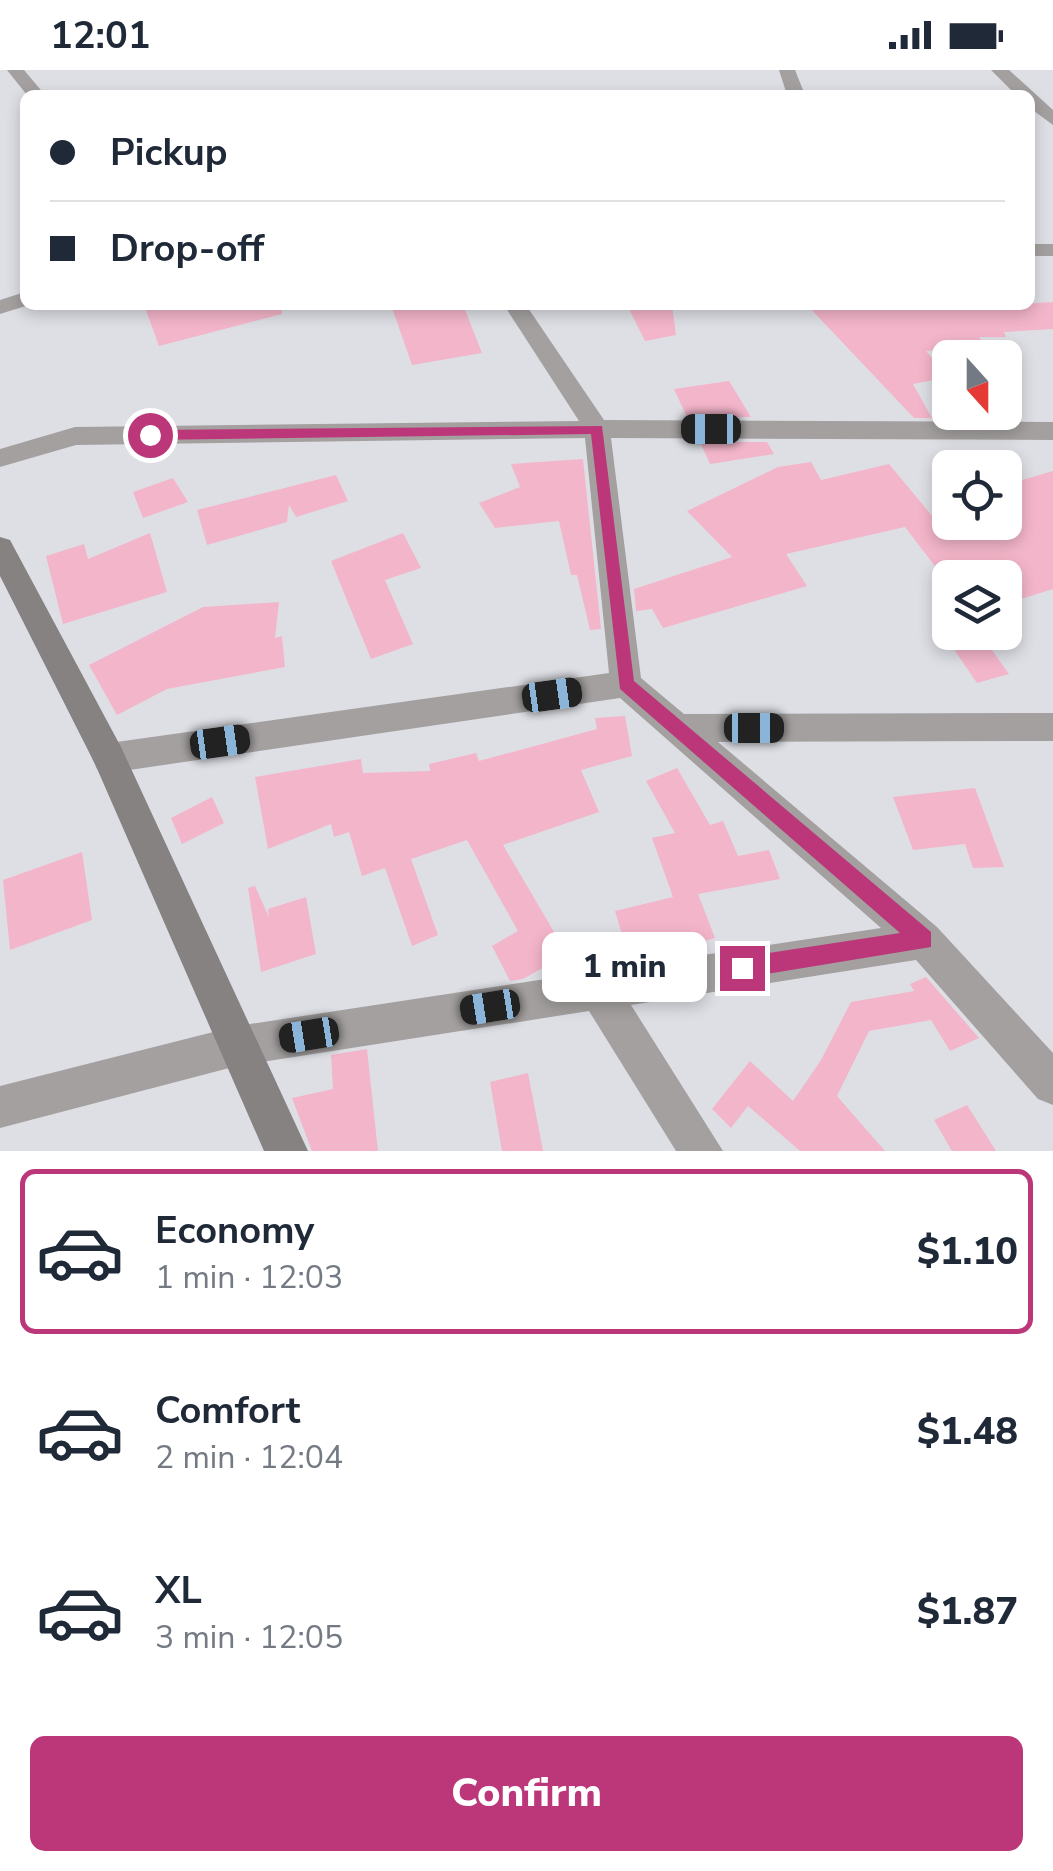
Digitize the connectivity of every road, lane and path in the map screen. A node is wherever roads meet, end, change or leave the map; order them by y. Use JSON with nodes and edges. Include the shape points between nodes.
{"nodes":[{"id":1,"x":15,"y":70,"type":"edge"},
{"id":2,"x":999,"y":70,"type":"edge"},
{"id":3,"x":32,"y":90,"type":"edge"},
{"id":4,"x":1020,"y":90,"type":"edge"},
{"id":5,"x":517,"y":310,"type":"edge"},
{"id":6,"x":597,"y":429,"type":"junction"},
{"id":7,"x":1053,"y":431,"type":"edge"},
{"id":8,"x":0,"y":458,"type":"edge"},
{"id":9,"x":0,"y":548,"type":"edge"},
{"id":10,"x":626,"y":684,"type":"junction"},
{"id":11,"x":1053,"y":727,"type":"edge"},
{"id":12,"x":679,"y":728,"type":"junction"},
{"id":13,"x":108,"y":758,"type":"junction"},
{"id":14,"x":924,"y":940,"type":"junction"},
{"id":15,"x":598,"y":990,"type":"junction"},
{"id":16,"x":237,"y":1046,"type":"junction"},
{"id":17,"x":1053,"y":1084,"type":"edge"},
{"id":18,"x":0,"y":1107,"type":"edge"},
{"id":19,"x":286,"y":1151,"type":"edge"},
{"id":20,"x":701,"y":1151,"type":"edge"}],
"edges":[{"from":1,"to":3,"type":"street"},
{"from":2,"to":4,"type":"street"},
{"from":5,"to":6,"type":"street"},
{"from":6,"to":7,"type":"street"},
{"from":6,"to":8,"type":"street","via":[[76,436]]},
{"from":6,"to":10,"type":"street"},
{"from":9,"to":13,"type":"street"},
{"from":10,"to":12,"type":"street"},
{"from":10,"to":13,"type":"street"},
{"from":11,"to":12,"type":"street"},
{"from":12,"to":14,"type":"street"},
{"from":13,"to":16,"type":"street"},
{"from":14,"to":15,"type":"street"},
{"from":14,"to":17,"type":"street"},
{"from":15,"to":16,"type":"street"},
{"from":15,"to":20,"type":"street"},
{"from":16,"to":18,"type":"street"},
{"from":16,"to":19,"type":"street"}]}
